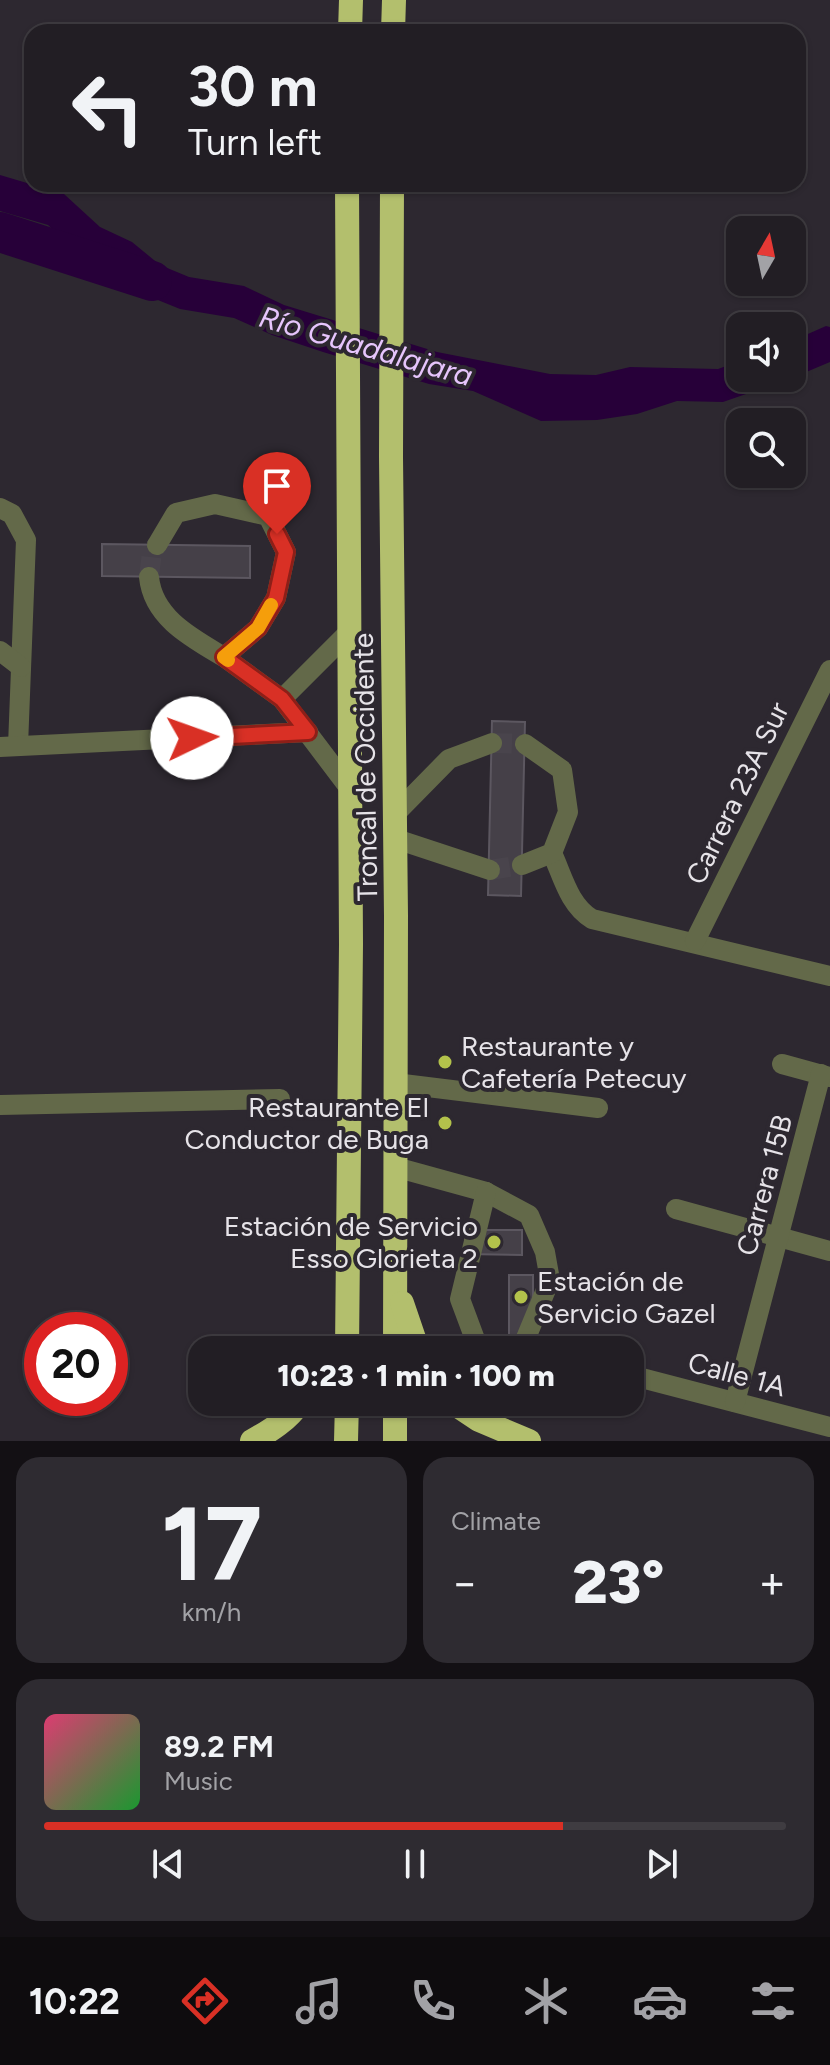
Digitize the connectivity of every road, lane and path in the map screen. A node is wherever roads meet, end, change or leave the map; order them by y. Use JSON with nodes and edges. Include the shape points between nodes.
{"nodes":[{"id":1,"x":351,"y":0,"type":"edge"},
{"id":2,"x":394,"y":0,"type":"edge"},
{"id":3,"x":350,"y":24,"type":"edge"},
{"id":4,"x":393,"y":24,"type":"edge"},
{"id":5,"x":347,"y":192,"type":"edge"},
{"id":6,"x":392,"y":192,"type":"edge"},
{"id":7,"x":0,"y":508,"type":"edge"},
{"id":8,"x":157,"y":545,"type":"tunnel mouth"},
{"id":9,"x":149,"y":577,"type":"tunnel mouth"},
{"id":10,"x":350,"y":631,"type":"junction"},
{"id":11,"x":0,"y":651,"type":"edge"},
{"id":12,"x":224,"y":657,"type":"junction"},
{"id":13,"x":21,"y":667,"type":"junction"},
{"id":14,"x":830,"y":670,"type":"edge"},
{"id":15,"x":282,"y":699,"type":"junction"},
{"id":16,"x":308,"y":732,"type":"junction"},
{"id":17,"x":492,"y":743,"type":"tunnel mouth"},
{"id":18,"x":525,"y":744,"type":"tunnel mouth"},
{"id":19,"x":9,"y":747,"type":"edge"},
{"id":20,"x":350,"y":789,"type":"junction"},
{"id":21,"x":396,"y":826,"type":"junction"},
{"id":22,"x":552,"y":853,"type":"junction"},
{"id":23,"x":522,"y":865,"type":"tunnel mouth"},
{"id":24,"x":490,"y":870,"type":"tunnel mouth"},
{"id":25,"x":695,"y":941,"type":"junction"},
{"id":26,"x":830,"y":976,"type":"edge"},
{"id":27,"x":782,"y":1064,"type":"dead end"},
{"id":28,"x":826,"y":1075,"type":"edge"},
{"id":29,"x":395,"y":1083,"type":"junction"},
{"id":30,"x":280,"y":1099,"type":"dead end"},
{"id":31,"x":0,"y":1105,"type":"edge"},
{"id":32,"x":598,"y":1108,"type":"dead end"},
{"id":33,"x":395,"y":1167,"type":"junction"},
{"id":34,"x":486,"y":1192,"type":"junction"},
{"id":35,"x":676,"y":1209,"type":"dead end"},
{"id":36,"x":779,"y":1237,"type":"junction"},
{"id":37,"x":830,"y":1251,"type":"edge"},
{"id":38,"x":395,"y":1278,"type":"junction"},
{"id":39,"x":348,"y":1290,"type":"junction"},
{"id":40,"x":333,"y":1336,"type":"edge"},
{"id":41,"x":347,"y":1336,"type":"edge"},
{"id":42,"x":395,"y":1336,"type":"edge"},
{"id":43,"x":414,"y":1336,"type":"edge"},
{"id":44,"x":474,"y":1336,"type":"edge"},
{"id":45,"x":527,"y":1336,"type":"edge"},
{"id":46,"x":644,"y":1379,"type":"edge"},
{"id":47,"x":735,"y":1402,"type":"junction"},
{"id":48,"x":288,"y":1416,"type":"edge"},
{"id":49,"x":347,"y":1416,"type":"edge"},
{"id":50,"x":395,"y":1416,"type":"edge"},
{"id":51,"x":492,"y":1416,"type":"edge"},
{"id":52,"x":830,"y":1427,"type":"edge"},
{"id":53,"x":252,"y":1441,"type":"edge"},
{"id":54,"x":346,"y":1441,"type":"edge"},
{"id":55,"x":395,"y":1441,"type":"edge"},
{"id":56,"x":529,"y":1441,"type":"edge"}],
"edges":[{"from":1,"to":3,"type":"highway"},
{"from":2,"to":4,"type":"highway"},
{"from":5,"to":10,"type":"highway","name":"Troncal de Occidente"},
{"from":6,"to":21,"type":"highway","name":"Troncal de Occidente"},
{"from":7,"to":13,"type":"street","via":[[12,514],[26,540]]},
{"from":8,"to":12,"type":"street","via":[[176,513],[215,504],[268,516],[286,552],[276,598],[258,628]]},
{"from":9,"to":12,"type":"street","via":[[150,594],[178,630]]},
{"from":10,"to":15,"type":"street"},
{"from":10,"to":20,"type":"highway","name":"Troncal de Occidente"},
{"from":11,"to":13,"type":"street"},
{"from":12,"to":15,"type":"street"},
{"from":13,"to":19,"type":"street"},
{"from":14,"to":25,"type":"street","name":"Carrera 23A Sur"},
{"from":15,"to":16,"type":"street"},
{"from":16,"to":19,"type":"street"},
{"from":16,"to":20,"type":"street"},
{"from":17,"to":21,"type":"street","via":[[449,759]]},
{"from":18,"to":22,"type":"street","via":[[562,770],[568,812]]},
{"from":20,"to":39,"type":"highway","name":"Troncal de Occidente"},
{"from":21,"to":24,"type":"street"},
{"from":21,"to":29,"type":"highway","name":"Troncal de Occidente"},
{"from":22,"to":23,"type":"street"},
{"from":22,"to":25,"type":"street","via":[[574,903],[592,919]]},
{"from":25,"to":26,"type":"street"},
{"from":27,"to":28,"type":"street"},
{"from":28,"to":36,"type":"street","name":"Carrera 15B"},
{"from":29,"to":32,"type":"street"},
{"from":29,"to":33,"type":"highway","name":"Troncal de Occidente"},
{"from":30,"to":31,"type":"street"},
{"from":33,"to":34,"type":"street"},
{"from":33,"to":38,"type":"highway","name":"Troncal de Occidente"},
{"from":34,"to":44,"type":"street","via":[[460,1299]]},
{"from":34,"to":45,"type":"street","via":[[529,1215],[545,1252],[550,1280]]},
{"from":35,"to":36,"type":"street"},
{"from":36,"to":37,"type":"street"},
{"from":36,"to":47,"type":"street","name":"Carrera 15B"},
{"from":38,"to":42,"type":"highway","name":"Troncal de Occidente"},
{"from":38,"to":43,"type":"highway"},
{"from":39,"to":40,"type":"highway"},
{"from":39,"to":41,"type":"highway","name":"Troncal de Occidente"},
{"from":46,"to":47,"type":"street","name":"Calle 1A"},
{"from":47,"to":52,"type":"street","name":"Calle 1A"},
{"from":48,"to":53,"type":"highway"},
{"from":49,"to":54,"type":"highway"},
{"from":50,"to":55,"type":"highway"},
{"from":51,"to":56,"type":"highway"}]}
